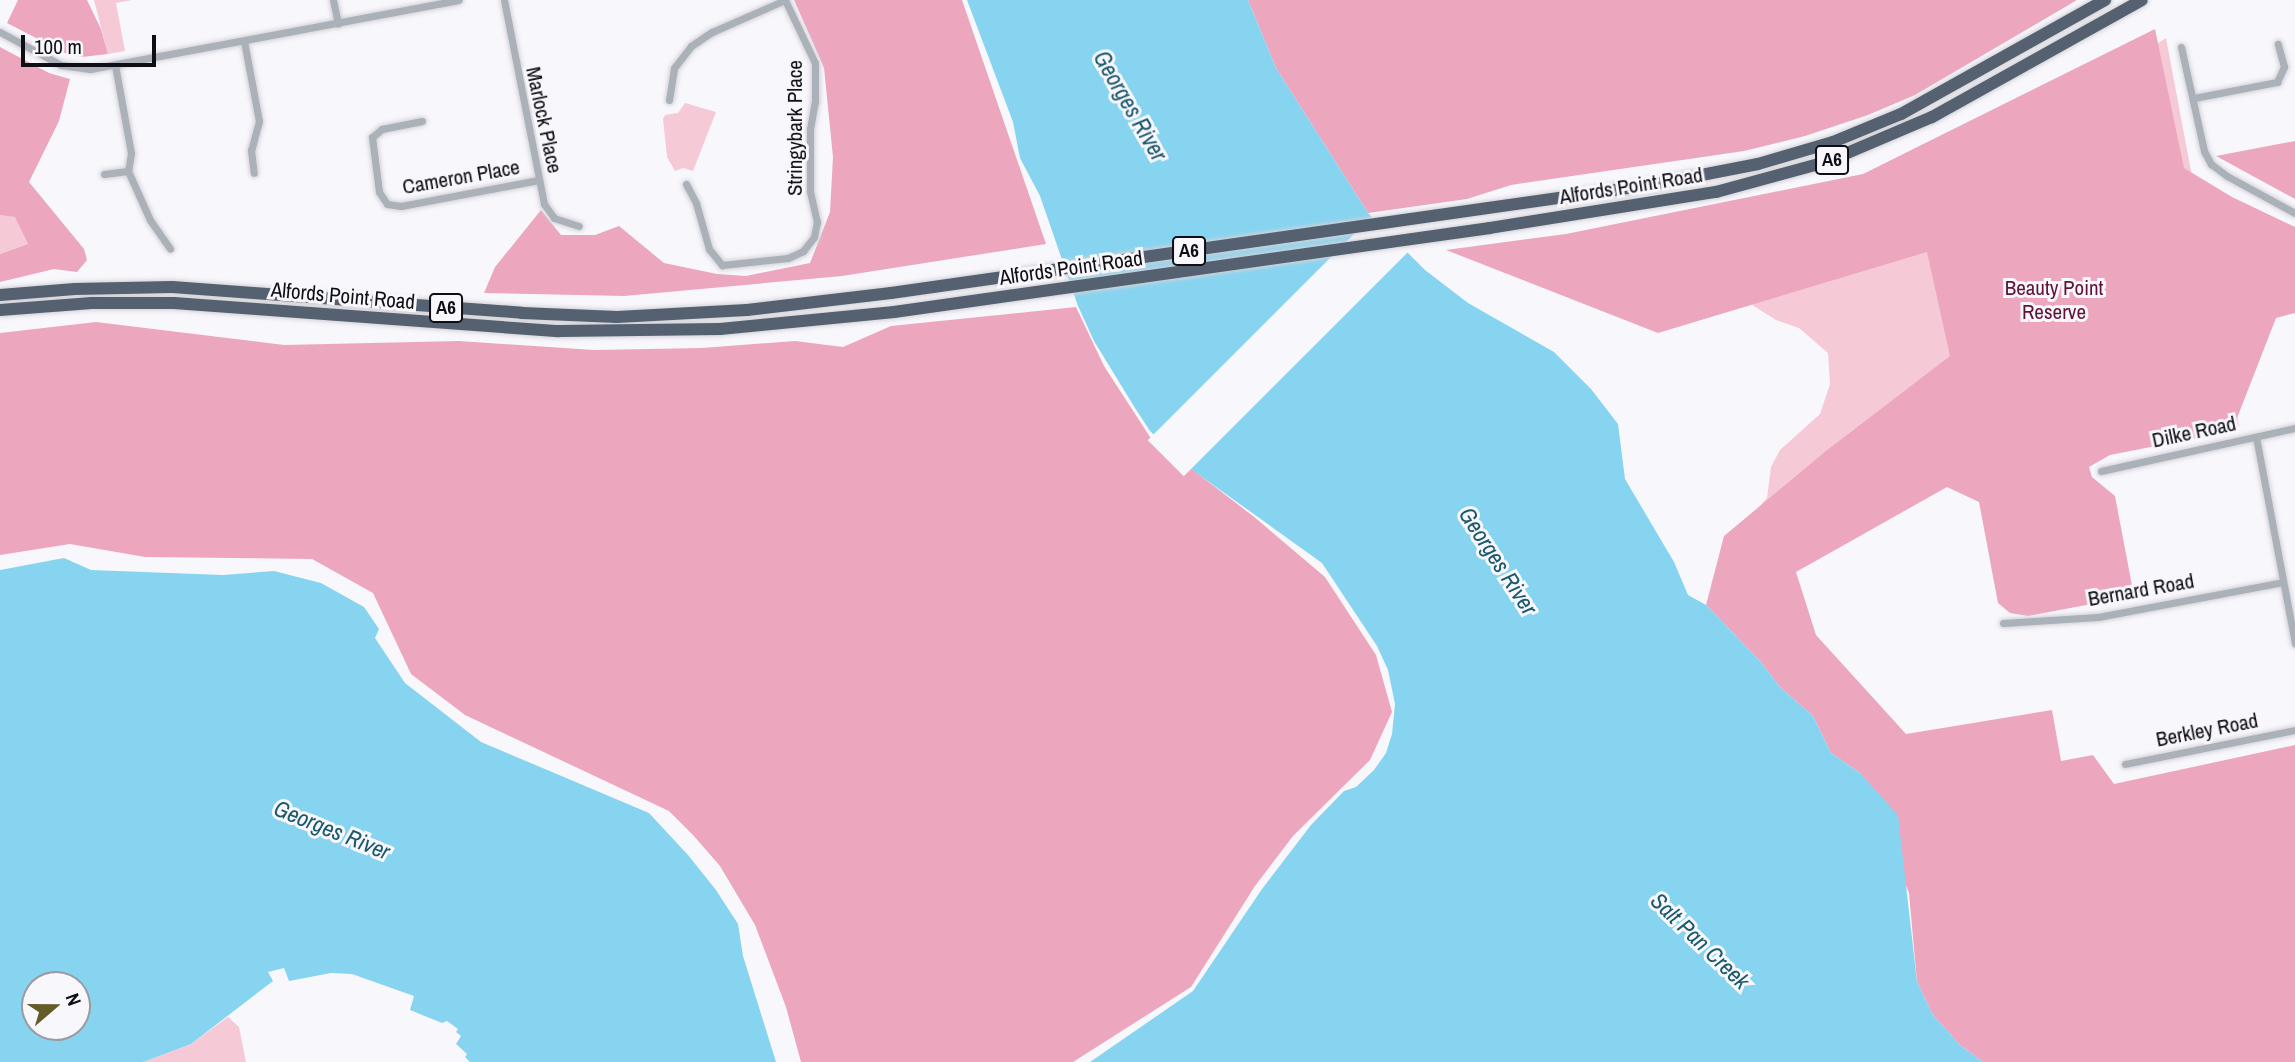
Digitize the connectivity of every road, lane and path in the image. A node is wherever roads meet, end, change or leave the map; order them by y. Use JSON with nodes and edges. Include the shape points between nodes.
{"nodes":[{"id":1,"x":333,"y":0,"type":"edge"},
{"id":2,"x":455,"y":0,"type":"edge"},
{"id":3,"x":504,"y":0,"type":"edge"},
{"id":4,"x":785,"y":0,"type":"edge"},
{"id":5,"x":2105,"y":0,"type":"edge"},
{"id":6,"x":2142,"y":0,"type":"edge"},
{"id":7,"x":338,"y":23,"type":"junction"},
{"id":8,"x":0,"y":32,"type":"edge"},
{"id":9,"x":244,"y":41,"type":"junction"},
{"id":10,"x":2278,"y":44,"type":"dead end"},
{"id":11,"x":2182,"y":47,"type":"dead end"},
{"id":12,"x":115,"y":65,"type":"junction"},
{"id":13,"x":2280,"y":79,"type":"junction"},
{"id":14,"x":2287,"y":88,"type":"dead end"},
{"id":15,"x":2194,"y":98,"type":"junction"},
{"id":16,"x":669,"y":100,"type":"dead end"},
{"id":17,"x":422,"y":121,"type":"dead end"},
{"id":18,"x":128,"y":171,"type":"junction"},
{"id":19,"x":254,"y":173,"type":"dead end"},
{"id":20,"x":104,"y":174,"type":"dead end"},
{"id":21,"x":539,"y":180,"type":"junction"},
{"id":22,"x":686,"y":184,"type":"dead end"},
{"id":23,"x":2295,"y":213,"type":"edge"},
{"id":24,"x":579,"y":226,"type":"dead end"},
{"id":25,"x":170,"y":249,"type":"dead end"},
{"id":26,"x":0,"y":295,"type":"edge"},
{"id":27,"x":0,"y":310,"type":"edge"},
{"id":28,"x":2295,"y":428,"type":"edge"},
{"id":29,"x":2256,"y":437,"type":"junction"},
{"id":30,"x":2101,"y":471,"type":"dead end"},
{"id":31,"x":2283,"y":582,"type":"junction"},
{"id":32,"x":2003,"y":623,"type":"dead end"},
{"id":33,"x":2295,"y":643,"type":"edge"},
{"id":34,"x":2295,"y":730,"type":"edge"},
{"id":35,"x":2125,"y":764,"type":"dead end"}],
"edges":[{"from":1,"to":7,"type":"street"},
{"from":2,"to":7,"type":"street"},
{"from":3,"to":21,"type":"street","name":"Marlock Place"},
{"from":4,"to":16,"type":"street","via":[[691,46],[674,68]]},
{"from":4,"to":22,"type":"street","name":"Stringybark Place","via":[[815,62],[810,183],[817,222],[811,242],[788,258],[722,265],[709,249]]},
{"from":5,"to":26,"type":"highway","name":"Alfords Point Road","number":"A6","via":[[1917,106],[1808,150],[1689,178],[891,293],[747,310],[617,317],[183,288]]},
{"from":6,"to":27,"type":"highway","name":"Alfords Point Road","number":"A6","via":[[1932,117],[1826,162],[1716,192],[1490,228],[894,312],[747,327],[617,332],[174,303]]},
{"from":7,"to":9,"type":"street"},
{"from":8,"to":12,"type":"street","via":[[67,66]]},
{"from":9,"to":12,"type":"street"},
{"from":9,"to":19,"type":"street","via":[[259,121],[252,143]]},
{"from":10,"to":13,"type":"street","via":[[2284,67]]},
{"from":11,"to":15,"type":"street"},
{"from":12,"to":18,"type":"street","via":[[131,153]]},
{"from":13,"to":14,"type":"street"},
{"from":13,"to":15,"type":"street"},
{"from":15,"to":23,"type":"street","via":[[2204,151],[2211,163]]},
{"from":17,"to":21,"type":"street","name":"Cameron Place","via":[[383,129],[372,137],[379,192],[391,206]]},
{"from":18,"to":20,"type":"street"},
{"from":18,"to":25,"type":"street","via":[[150,220]]},
{"from":21,"to":24,"type":"street","name":"Marlock Place","via":[[550,214],[560,222]]},
{"from":28,"to":29,"type":"street","name":"Dilke Road"},
{"from":29,"to":30,"type":"street","name":"Dilke Road"},
{"from":29,"to":31,"type":"street"},
{"from":31,"to":32,"type":"street","name":"Bernard Road","via":[[2098,617]]},
{"from":31,"to":33,"type":"street"},
{"from":34,"to":35,"type":"street","name":"Berkley Road"}]}
